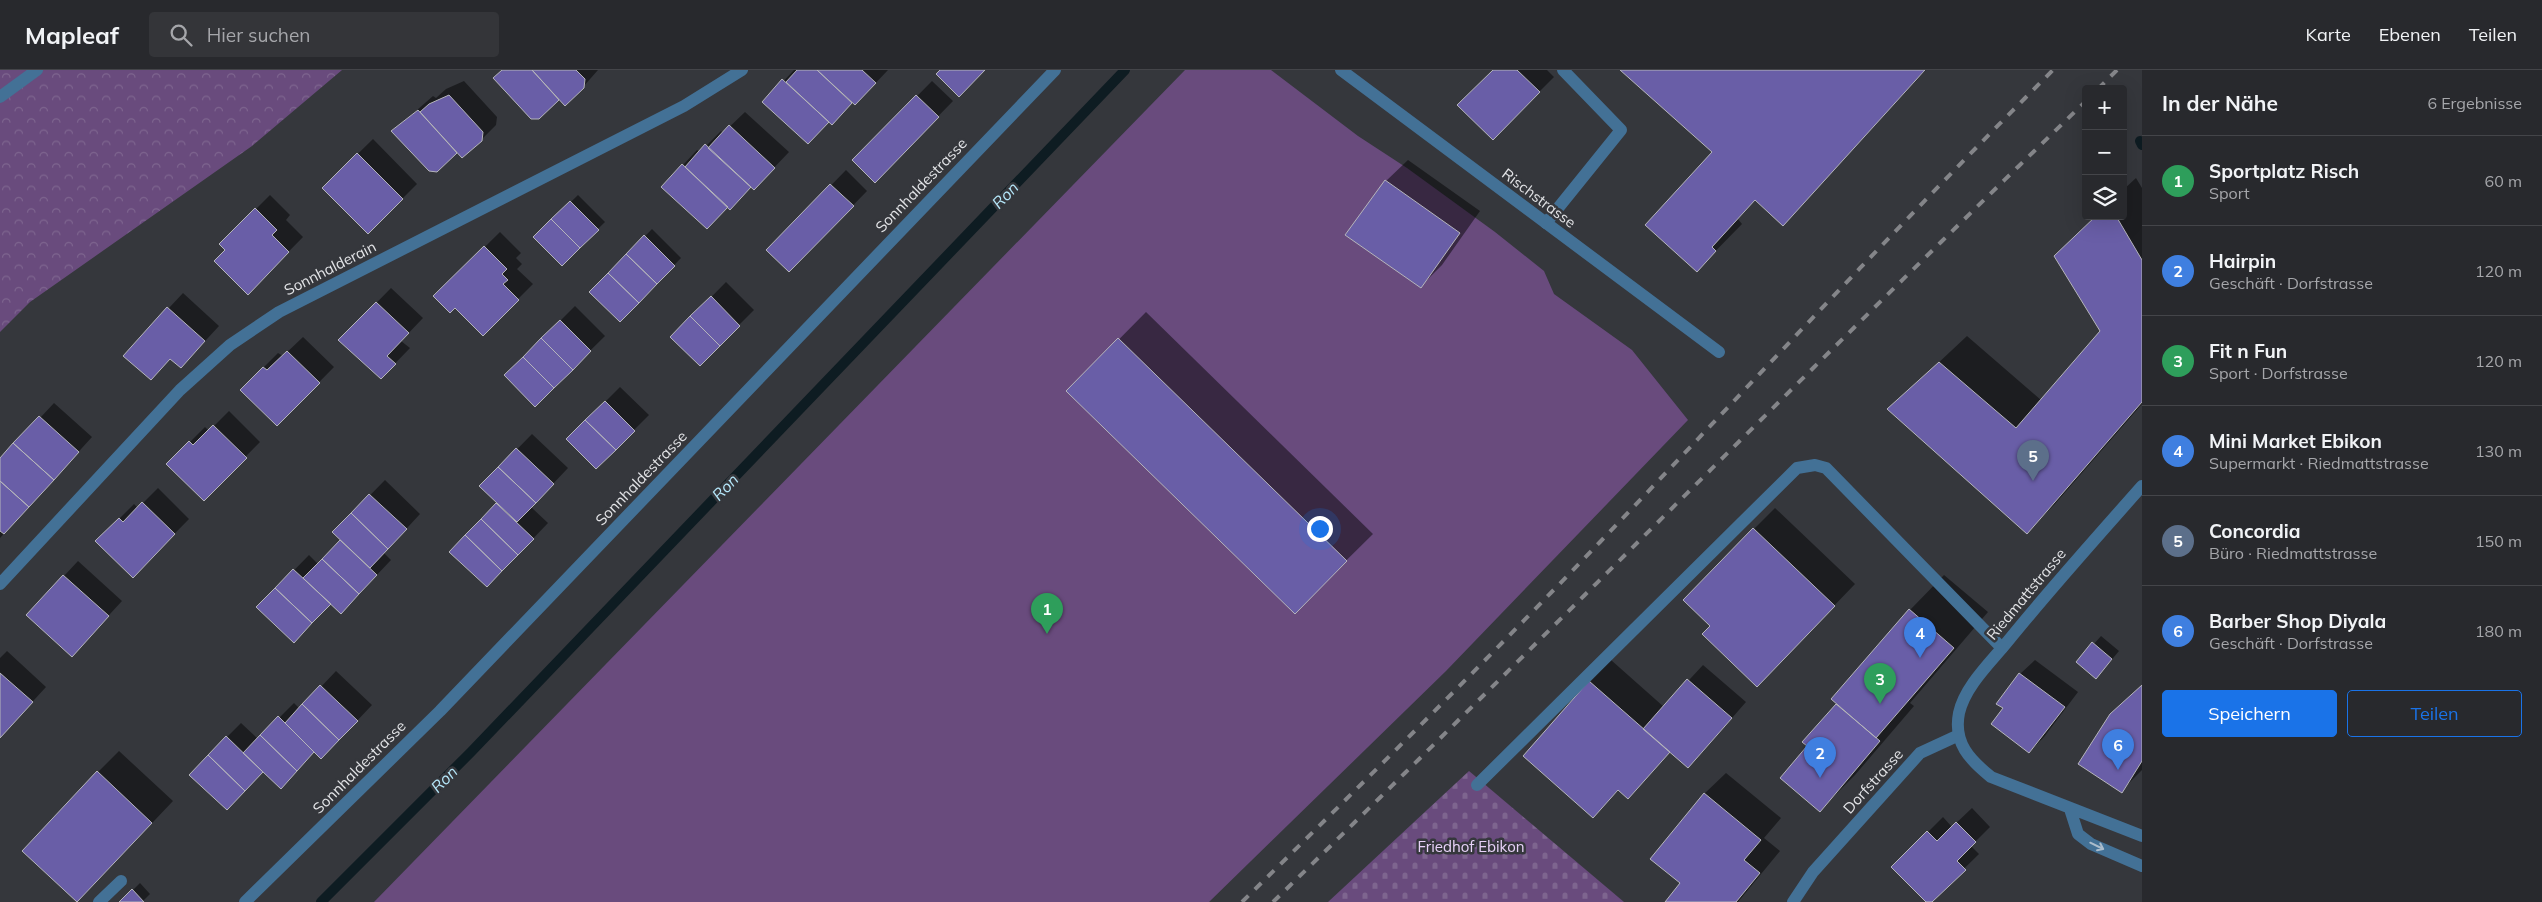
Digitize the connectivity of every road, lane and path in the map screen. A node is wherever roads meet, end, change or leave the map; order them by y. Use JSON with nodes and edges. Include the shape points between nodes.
{"nodes":[{"id":1,"x":37,"y":70,"type":"edge"},
{"id":2,"x":742,"y":70,"type":"edge"},
{"id":3,"x":1054,"y":70,"type":"edge"},
{"id":4,"x":1341,"y":70,"type":"edge"},
{"id":5,"x":1563,"y":70,"type":"edge"},
{"id":6,"x":0,"y":97,"type":"edge"},
{"id":7,"x":1546,"y":223,"type":"junction"},
{"id":8,"x":1720,"y":352,"type":"dead end"},
{"id":9,"x":2142,"y":486,"type":"edge"},
{"id":10,"x":0,"y":584,"type":"edge"},
{"id":11,"x":2002,"y":648,"type":"junction"},
{"id":12,"x":1959,"y":735,"type":"junction"},
{"id":13,"x":1477,"y":785,"type":"dead end"},
{"id":14,"x":2070,"y":809,"type":"junction"},
{"id":15,"x":2142,"y":836,"type":"edge"},
{"id":16,"x":2142,"y":866,"type":"edge"},
{"id":17,"x":121,"y":881,"type":"dead end"},
{"id":18,"x":99,"y":902,"type":"edge"},
{"id":19,"x":245,"y":902,"type":"edge"},
{"id":20,"x":1793,"y":902,"type":"edge"}],
"edges":[{"from":1,"to":6,"type":"street"},
{"from":2,"to":10,"type":"street","name":"Sonnhalderain","via":[[684,106],[279,312],[230,346],[180,390]]},
{"from":3,"to":19,"type":"street","name":"Sonnhaldestrasse","via":[[446,703]]},
{"from":4,"to":7,"type":"street","name":"Rischstrasse"},
{"from":5,"to":7,"type":"street","via":[[1621,130]]},
{"from":7,"to":8,"type":"street","name":"Rischstrasse"},
{"from":9,"to":11,"type":"street","name":"Riedmattstrasse"},
{"from":11,"to":12,"type":"street","name":"Riedmattstrasse","via":[[1971,687],[1959,713]]},
{"from":11,"to":13,"type":"street","via":[[1826,468],[1814,464],[1797,468]]},
{"from":12,"to":14,"type":"street","via":[[1970,760],[1991,777]]},
{"from":12,"to":20,"type":"street","name":"Dorfstrasse","via":[[1920,753],[1813,872]]},
{"from":14,"to":15,"type":"street"},
{"from":14,"to":16,"type":"street","one_way":true,"via":[[2078,834],[2091,844]]},
{"from":17,"to":18,"type":"street"}]}
